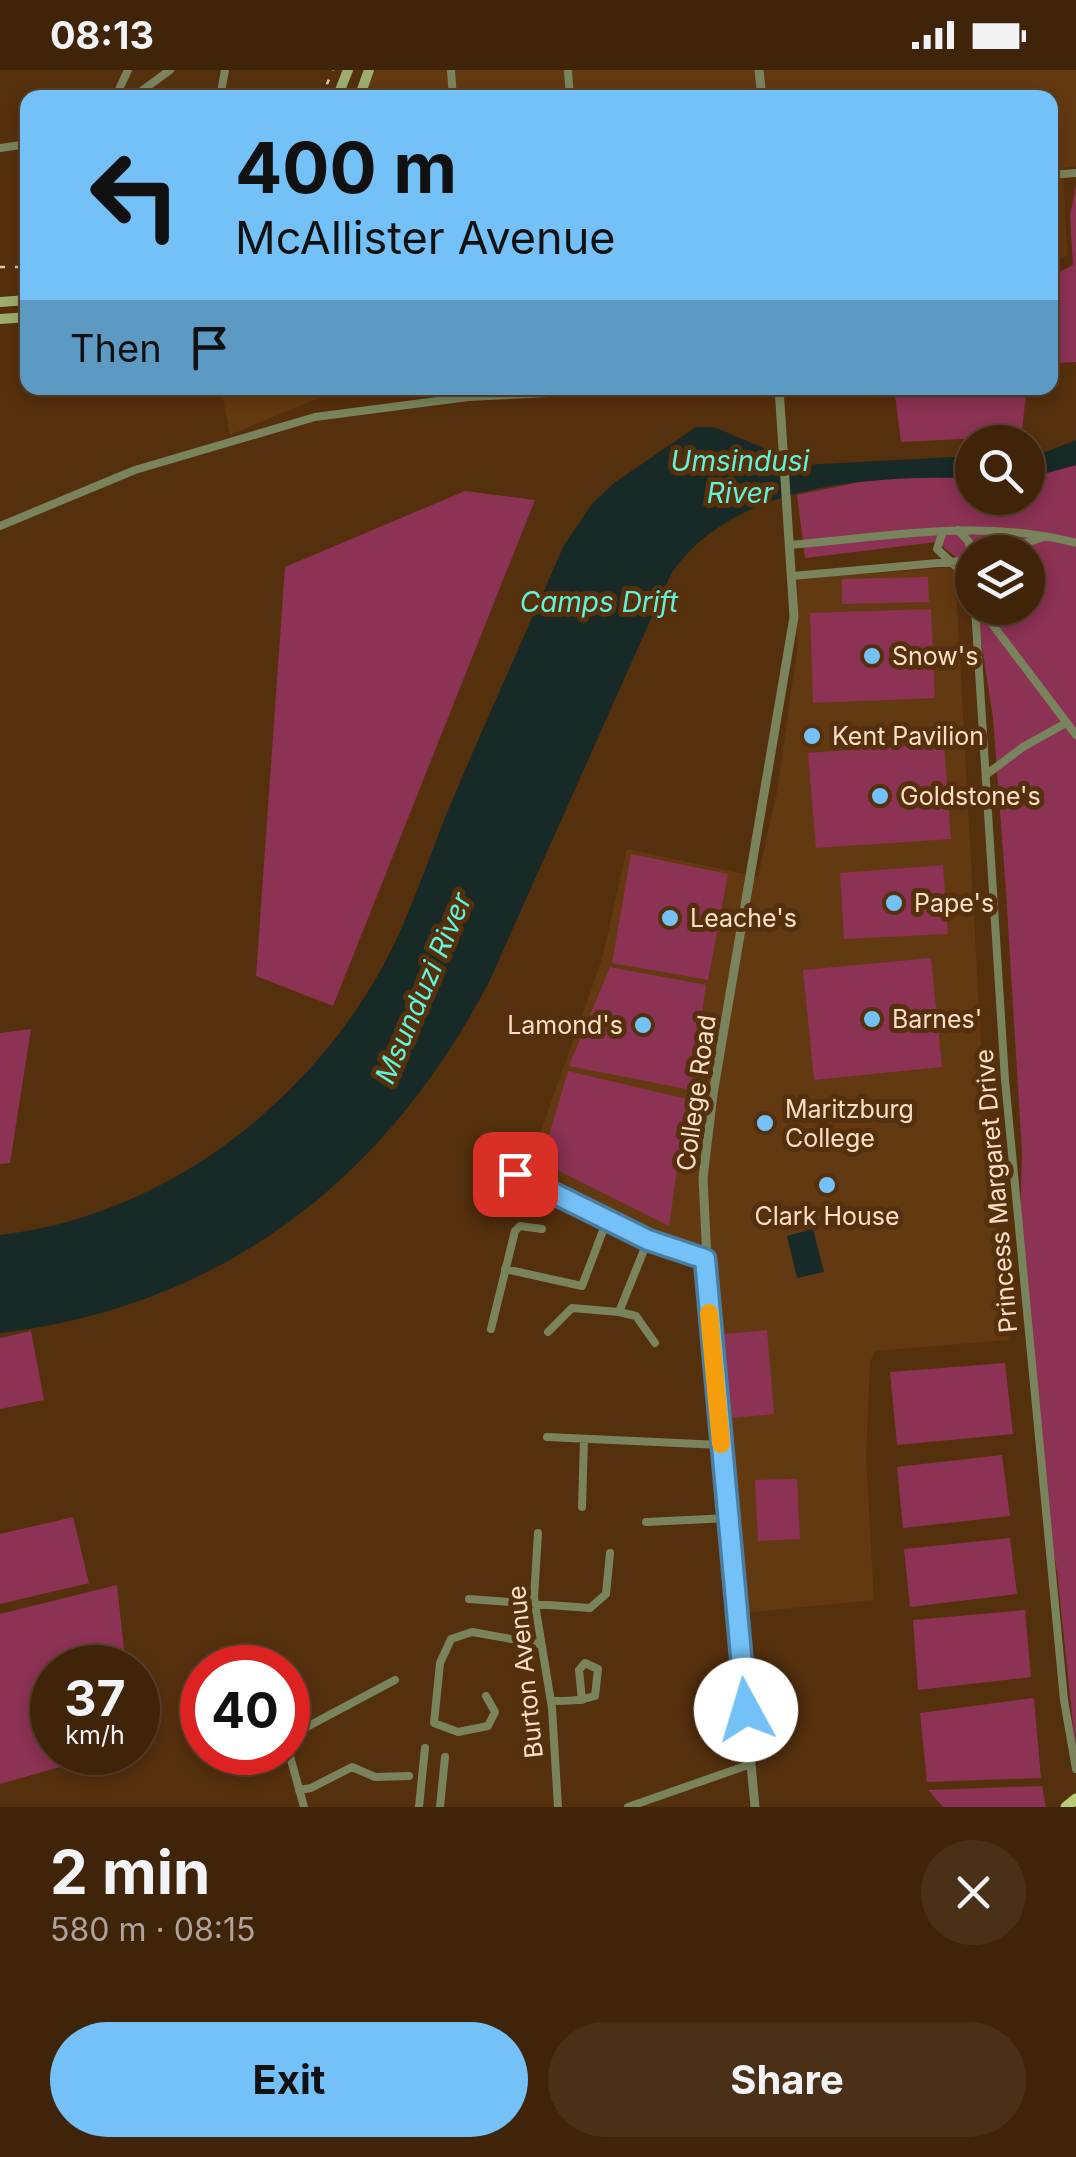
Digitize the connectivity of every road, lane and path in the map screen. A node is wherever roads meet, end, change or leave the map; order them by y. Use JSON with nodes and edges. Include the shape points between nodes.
{"nodes":[{"id":1,"x":170,"y":70,"type":"edge"},
{"id":2,"x":143,"y":90,"type":"edge"},
{"id":3,"x":450,"y":395,"type":"edge"},
{"id":4,"x":780,"y":395,"type":"edge"},
{"id":5,"x":0,"y":526,"type":"edge"},
{"id":6,"x":958,"y":530,"type":"junction"},
{"id":7,"x":943,"y":532,"type":"junction"},
{"id":8,"x":963,"y":535,"type":"edge"},
{"id":9,"x":1048,"y":536,"type":"junction"},
{"id":10,"x":1045,"y":537,"type":"edge"},
{"id":11,"x":1076,"y":543,"type":"edge"},
{"id":12,"x":790,"y":546,"type":"junction"},
{"id":13,"x":951,"y":563,"type":"junction"},
{"id":14,"x":955,"y":563,"type":"edge"},
{"id":15,"x":955,"y":569,"type":"edge"},
{"id":16,"x":792,"y":576,"type":"junction"},
{"id":17,"x":978,"y":625,"type":"edge"},
{"id":18,"x":990,"y":625,"type":"edge"},
{"id":19,"x":1066,"y":723,"type":"junction"},
{"id":20,"x":1076,"y":734,"type":"edge"},
{"id":21,"x":988,"y":774,"type":"junction"},
{"id":22,"x":515,"y":1174,"type":"dead end"},
{"id":23,"x":607,"y":1220,"type":"junction"},
{"id":24,"x":542,"y":1229,"type":"dead end"},
{"id":25,"x":648,"y":1240,"type":"junction"},
{"id":26,"x":705,"y":1259,"type":"junction"},
{"id":27,"x":505,"y":1270,"type":"junction"},
{"id":28,"x":619,"y":1312,"type":"junction"},
{"id":29,"x":491,"y":1329,"type":"dead end"},
{"id":30,"x":548,"y":1332,"type":"dead end"},
{"id":31,"x":654,"y":1343,"type":"dead end"},
{"id":32,"x":547,"y":1437,"type":"dead end"},
{"id":33,"x":584,"y":1439,"type":"junction"},
{"id":34,"x":721,"y":1444,"type":"junction"},
{"id":35,"x":582,"y":1507,"type":"dead end"},
{"id":36,"x":729,"y":1518,"type":"junction"},
{"id":37,"x":646,"y":1522,"type":"dead end"},
{"id":38,"x":538,"y":1534,"type":"dead end"},
{"id":39,"x":610,"y":1553,"type":"dead end"},
{"id":40,"x":468,"y":1598,"type":"dead end"},
{"id":41,"x":535,"y":1604,"type":"junction"},
{"id":42,"x":539,"y":1644,"type":"junction"},
{"id":43,"x":395,"y":1680,"type":"dead end"},
{"id":44,"x":486,"y":1696,"type":"dead end"},
{"id":45,"x":582,"y":1700,"type":"junction"},
{"id":46,"x":551,"y":1702,"type":"junction"},
{"id":47,"x":310,"y":1725,"type":"edge"},
{"id":48,"x":426,"y":1748,"type":"dead end"},
{"id":49,"x":445,"y":1757,"type":"dead end"},
{"id":50,"x":752,"y":1764,"type":"junction"},
{"id":51,"x":1076,"y":1768,"type":"edge"},
{"id":52,"x":295,"y":1775,"type":"edge"},
{"id":53,"x":409,"y":1776,"type":"dead end"},
{"id":54,"x":299,"y":1790,"type":"junction"},
{"id":55,"x":1076,"y":1798,"type":"edge"},
{"id":56,"x":304,"y":1807,"type":"edge"},
{"id":57,"x":419,"y":1807,"type":"edge"},
{"id":58,"x":440,"y":1807,"type":"edge"},
{"id":59,"x":558,"y":1807,"type":"edge"},
{"id":60,"x":628,"y":1807,"type":"edge"},
{"id":61,"x":755,"y":1807,"type":"edge"},
{"id":62,"x":1066,"y":1807,"type":"edge"}],
"edges":[{"from":1,"to":2,"type":"street"},
{"from":3,"to":5,"type":"street","via":[[315,417],[135,470]]},
{"from":4,"to":12,"type":"street","name":"College Road"},
{"from":6,"to":7,"type":"street"},
{"from":6,"to":8,"type":"street"},
{"from":6,"to":9,"type":"street"},
{"from":7,"to":12,"type":"street"},
{"from":7,"to":13,"type":"street","via":[[937,549]]},
{"from":9,"to":10,"type":"street"},
{"from":9,"to":11,"type":"street"},
{"from":12,"to":16,"type":"street","name":"College Road"},
{"from":13,"to":14,"type":"street"},
{"from":13,"to":15,"type":"street"},
{"from":13,"to":16,"type":"street"},
{"from":16,"to":26,"type":"street","name":"College Road","via":[[794,617],[781,708],[710,1108]]},
{"from":17,"to":21,"type":"street","name":"Princess Margaret Drive"},
{"from":18,"to":19,"type":"street"},
{"from":19,"to":20,"type":"street"},
{"from":19,"to":21,"type":"street"},
{"from":21,"to":51,"type":"street","name":"Princess Margaret Drive","via":[[1029,1341]]},
{"from":22,"to":23,"type":"street"},
{"from":23,"to":25,"type":"street"},
{"from":23,"to":27,"type":"street","via":[[582,1286]]},
{"from":24,"to":27,"type":"street","via":[[518,1227]]},
{"from":25,"to":26,"type":"street"},
{"from":25,"to":28,"type":"street"},
{"from":26,"to":34,"type":"street","name":"College Road"},
{"from":27,"to":29,"type":"street"},
{"from":28,"to":30,"type":"street","via":[[572,1308]]},
{"from":28,"to":31,"type":"street","via":[[636,1316]]},
{"from":32,"to":33,"type":"street"},
{"from":33,"to":34,"type":"street"},
{"from":33,"to":35,"type":"street"},
{"from":34,"to":36,"type":"street","name":"College Road"},
{"from":36,"to":37,"type":"street"},
{"from":36,"to":50,"type":"street","name":"College Road"},
{"from":38,"to":41,"type":"street","name":"Burton Avenue"},
{"from":39,"to":41,"type":"street","via":[[599,1604]]},
{"from":40,"to":41,"type":"street"},
{"from":41,"to":42,"type":"street","name":"Burton Avenue"},
{"from":42,"to":44,"type":"street","via":[[472,1632],[450,1639],[440,1663],[434,1723],[458,1732],[488,1726],[495,1712]]},
{"from":42,"to":46,"type":"street","name":"Burton Avenue"},
{"from":43,"to":47,"type":"street"},
{"from":45,"to":45,"type":"street","via":[[594,1696],[598,1670],[585,1664],[579,1670]]},
{"from":45,"to":46,"type":"street"},
{"from":46,"to":59,"type":"street","name":"Burton Avenue"},
{"from":48,"to":57,"type":"street"},
{"from":49,"to":58,"type":"street"},
{"from":50,"to":60,"type":"street"},
{"from":50,"to":61,"type":"street","name":"College Road"},
{"from":52,"to":54,"type":"street"},
{"from":53,"to":54,"type":"street","via":[[375,1777],[352,1767]]},
{"from":54,"to":56,"type":"street"},
{"from":55,"to":62,"type":"main road"}]}
